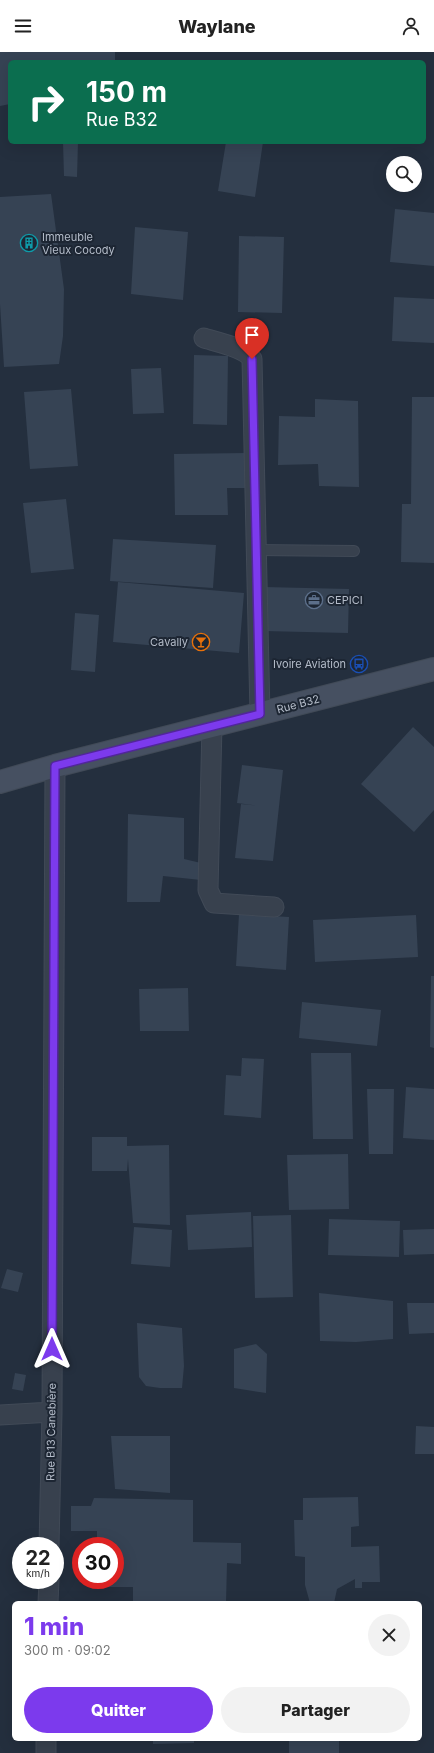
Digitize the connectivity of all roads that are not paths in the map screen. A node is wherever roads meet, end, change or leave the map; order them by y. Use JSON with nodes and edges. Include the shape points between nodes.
{"nodes":[{"id":1,"x":204,"y":338,"type":"dead end"},
{"id":2,"x":256,"y":550,"type":"junction"},
{"id":3,"x":354,"y":551,"type":"dead end"},
{"id":4,"x":434,"y":669,"type":"edge"},
{"id":5,"x":260,"y":714,"type":"junction"},
{"id":6,"x":212,"y":726,"type":"junction"},
{"id":7,"x":55,"y":766,"type":"junction"},
{"id":8,"x":0,"y":782,"type":"edge"},
{"id":9,"x":274,"y":907,"type":"dead end"},
{"id":10,"x":52,"y":1412,"type":"junction"},
{"id":11,"x":0,"y":1415,"type":"edge"},
{"id":12,"x":49,"y":1537,"type":"edge"},
{"id":13,"x":49,"y":1589,"type":"edge"},
{"id":14,"x":48,"y":1601,"type":"edge"},
{"id":15,"x":46,"y":1741,"type":"edge"},
{"id":16,"x":46,"y":1753,"type":"edge"}],
"edges":[{"from":1,"to":2,"type":"street","via":[[243,351],[252,359]]},
{"from":2,"to":3,"type":"lane"},
{"from":2,"to":5,"type":"street"},
{"from":4,"to":5,"type":"street","name":"Rue B32"},
{"from":5,"to":6,"type":"street","name":"Rue B32"},
{"from":6,"to":7,"type":"street","name":"Rue B32"},
{"from":6,"to":9,"type":"street","via":[[208,890],[214,903]]},
{"from":7,"to":8,"type":"street","name":"Rue B32"},
{"from":7,"to":10,"type":"street","name":"Rue B13 Canebière"},
{"from":10,"to":11,"type":"street"},
{"from":10,"to":12,"type":"street","name":"Rue B13 Canebière"},
{"from":13,"to":14,"type":"street"},
{"from":15,"to":16,"type":"street"}]}
